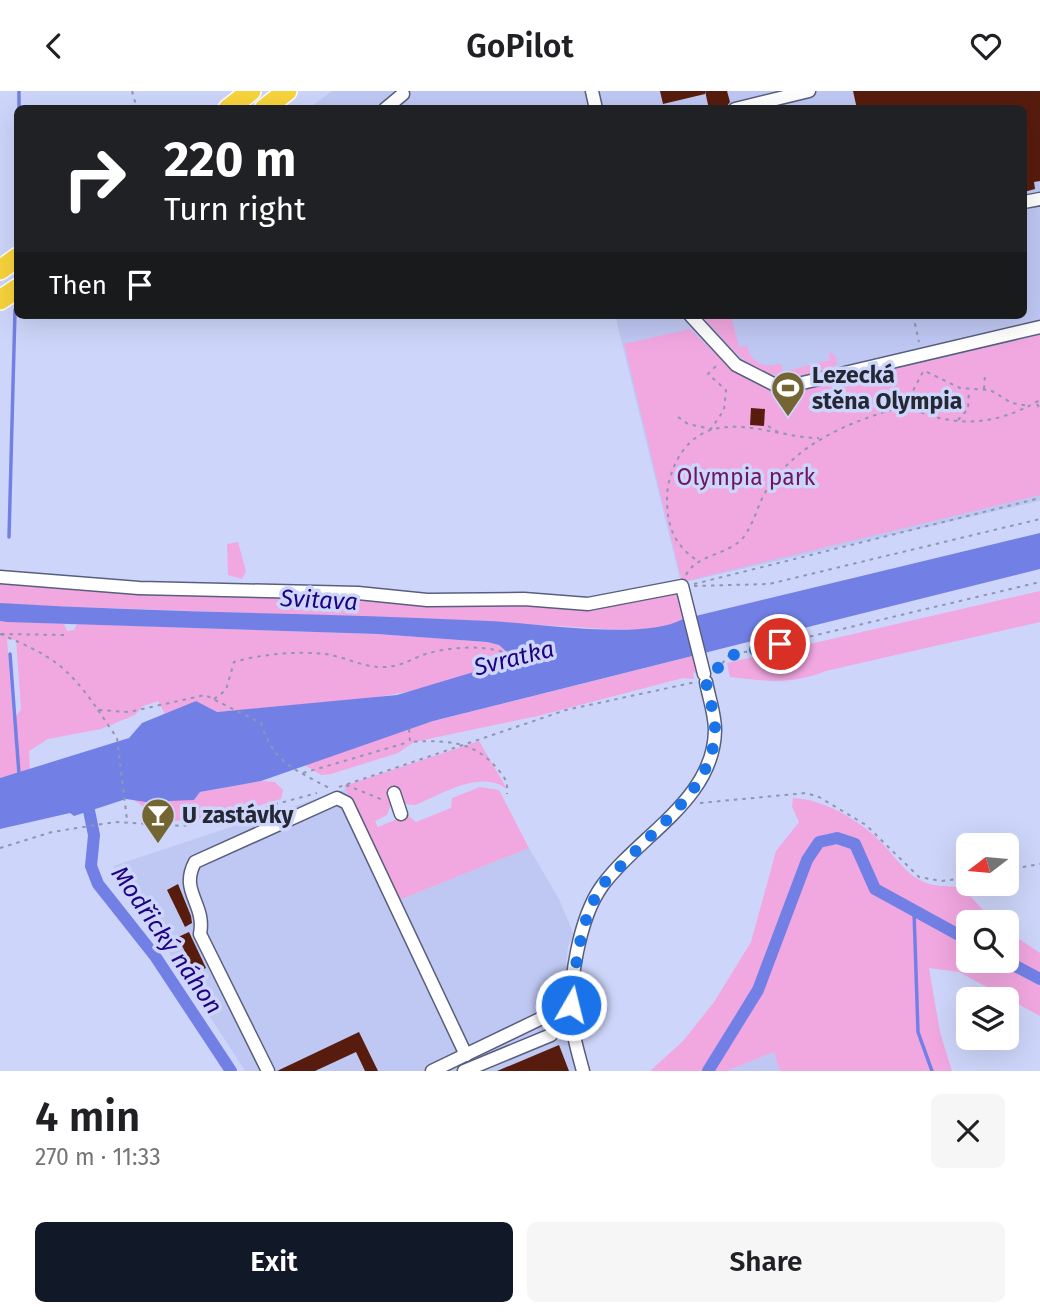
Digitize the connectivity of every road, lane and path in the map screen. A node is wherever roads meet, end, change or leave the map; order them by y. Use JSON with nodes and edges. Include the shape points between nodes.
{"nodes":[{"id":1,"x":251,"y":91,"type":"edge"},
{"id":2,"x":287,"y":91,"type":"edge"},
{"id":3,"x":809,"y":91,"type":"edge"},
{"id":4,"x":405,"y":92,"type":"edge"},
{"id":5,"x":233,"y":105,"type":"edge"},
{"id":6,"x":269,"y":105,"type":"edge"},
{"id":7,"x":390,"y":105,"type":"edge"},
{"id":8,"x":751,"y":105,"type":"edge"},
{"id":9,"x":694,"y":319,"type":"edge"},
{"id":10,"x":913,"y":319,"type":"edge"},
{"id":11,"x":1040,"y":327,"type":"edge"},
{"id":12,"x":727,"y":355,"type":"junction"},
{"id":13,"x":922,"y":355,"type":"junction"},
{"id":14,"x":925,"y":372,"type":"junction"},
{"id":15,"x":985,"y":374,"type":"dead end"},
{"id":16,"x":962,"y":383,"type":"dead end"},
{"id":17,"x":960,"y":388,"type":"junction"},
{"id":18,"x":969,"y":390,"type":"junction"},
{"id":19,"x":984,"y":390,"type":"junction"},
{"id":20,"x":1040,"y":401,"type":"edge"},
{"id":21,"x":1036,"y":403,"type":"junction"},
{"id":22,"x":905,"y":406,"type":"junction"},
{"id":23,"x":1030,"y":406,"type":"junction"},
{"id":24,"x":1040,"y":409,"type":"edge"},
{"id":25,"x":678,"y":417,"type":"dead end"},
{"id":26,"x":958,"y":421,"type":"junction"},
{"id":27,"x":768,"y":426,"type":"dead end"},
{"id":28,"x":711,"y":429,"type":"junction"},
{"id":29,"x":782,"y":435,"type":"junction"},
{"id":30,"x":820,"y":438,"type":"junction"},
{"id":31,"x":1040,"y":498,"type":"edge"},
{"id":32,"x":1040,"y":519,"type":"edge"},
{"id":33,"x":696,"y":560,"type":"junction"},
{"id":34,"x":0,"y":577,"type":"edge"},
{"id":35,"x":1040,"y":582,"type":"edge"},
{"id":36,"x":684,"y":592,"type":"junction"},
{"id":37,"x":0,"y":634,"type":"edge"},
{"id":38,"x":66,"y":635,"type":"dead end"},
{"id":39,"x":503,"y":652,"type":"dead end"},
{"id":40,"x":705,"y":678,"type":"junction"},
{"id":41,"x":214,"y":700,"type":"junction"},
{"id":42,"x":98,"y":710,"type":"junction"},
{"id":43,"x":409,"y":729,"type":"dead end"},
{"id":44,"x":410,"y":742,"type":"junction"},
{"id":45,"x":461,"y":745,"type":"junction"},
{"id":46,"x":302,"y":773,"type":"junction"},
{"id":47,"x":346,"y":785,"type":"junction"},
{"id":48,"x":331,"y":789,"type":"junction"},
{"id":49,"x":507,"y":795,"type":"dead end"},
{"id":50,"x":688,"y":795,"type":"junction"},
{"id":51,"x":397,"y":803,"type":"dead end"},
{"id":52,"x":127,"y":821,"type":"junction"},
{"id":53,"x":0,"y":848,"type":"edge"},
{"id":54,"x":1040,"y":863,"type":"edge"},
{"id":55,"x":1019,"y":867,"type":"edge"},
{"id":56,"x":956,"y":879,"type":"edge"},
{"id":57,"x":571,"y":1005,"type":"junction"},
{"id":58,"x":551,"y":1035,"type":"dead end"},
{"id":59,"x":466,"y":1055,"type":"junction"},
{"id":60,"x":268,"y":1071,"type":"edge"},
{"id":61,"x":432,"y":1071,"type":"edge"},
{"id":62,"x":464,"y":1071,"type":"edge"},
{"id":63,"x":583,"y":1071,"type":"edge"}],
"edges":[{"from":1,"to":5,"type":"highway"},
{"from":2,"to":6,"type":"highway"},
{"from":3,"to":8,"type":"street"},
{"from":4,"to":7,"type":"street"},
{"from":9,"to":12,"type":"street"},
{"from":10,"to":13,"type":"path"},
{"from":11,"to":13,"type":"street"},
{"from":12,"to":13,"type":"street","via":[[736,365],[781,387]]},
{"from":12,"to":28,"type":"path","via":[[708,374],[726,390],[724,410]]},
{"from":13,"to":14,"type":"path"},
{"from":14,"to":17,"type":"path"},
{"from":14,"to":22,"type":"path"},
{"from":15,"to":19,"type":"path"},
{"from":16,"to":17,"type":"path"},
{"from":17,"to":18,"type":"path"},
{"from":18,"to":19,"type":"path"},
{"from":18,"to":26,"type":"path","via":[[968,409]]},
{"from":19,"to":23,"type":"path"},
{"from":20,"to":21,"type":"path"},
{"from":21,"to":23,"type":"path"},
{"from":21,"to":24,"type":"path"},
{"from":22,"to":26,"type":"path"},
{"from":22,"to":30,"type":"path"},
{"from":23,"to":26,"type":"path","via":[[987,422]]},
{"from":25,"to":28,"type":"path"},
{"from":27,"to":29,"type":"path"},
{"from":28,"to":29,"type":"path","via":[[745,427]]},
{"from":28,"to":33,"type":"path","via":[[693,440],[679,457],[667,495],[673,538]]},
{"from":29,"to":30,"type":"path"},
{"from":30,"to":33,"type":"path","via":[[766,491],[741,540]]},
{"from":31,"to":36,"type":"path"},
{"from":32,"to":36,"type":"path","via":[[769,584]]},
{"from":33,"to":36,"type":"path","via":[[689,568]]},
{"from":34,"to":36,"type":"street","via":[[126,587],[588,604]]},
{"from":35,"to":40,"type":"path","via":[[728,656]]},
{"from":36,"to":40,"type":"street"},
{"from":37,"to":38,"type":"path"},
{"from":37,"to":42,"type":"path","via":[[44,653],[75,678]]},
{"from":39,"to":41,"type":"path","via":[[490,647],[439,651],[393,666],[355,665],[326,654],[253,656],[234,662],[226,691]]},
{"from":40,"to":45,"type":"path","via":[[582,706]]},
{"from":40,"to":50,"type":"street","via":[[715,727],[713,746],[706,768]]},
{"from":41,"to":42,"type":"path","via":[[205,695],[129,712]]},
{"from":41,"to":46,"type":"path","via":[[261,723],[267,741],[289,769]]},
{"from":42,"to":52,"type":"path","via":[[117,738]]},
{"from":43,"to":44,"type":"path"},
{"from":44,"to":45,"type":"path"},
{"from":44,"to":46,"type":"path"},
{"from":45,"to":47,"type":"path"},
{"from":45,"to":49,"type":"path","via":[[486,755],[507,782]]},
{"from":46,"to":48,"type":"path"},
{"from":47,"to":48,"type":"path"},
{"from":47,"to":51,"type":"path"},
{"from":48,"to":52,"type":"path","via":[[264,810],[192,825]]},
{"from":50,"to":56,"type":"path","via":[[701,804],[784,793],[819,797],[866,825],[919,877]]},
{"from":50,"to":57,"type":"street","via":[[602,886],[583,928]]},
{"from":52,"to":53,"type":"path","via":[[75,828]]},
{"from":54,"to":55,"type":"path"},
{"from":57,"to":59,"type":"street"},
{"from":57,"to":63,"type":"street"},
{"from":58,"to":62,"type":"street"},
{"from":59,"to":60,"type":"street","via":[[347,803],[337,798],[195,862],[189,874],[188,885],[203,918],[200,934]]},
{"from":59,"to":61,"type":"street"}]}
